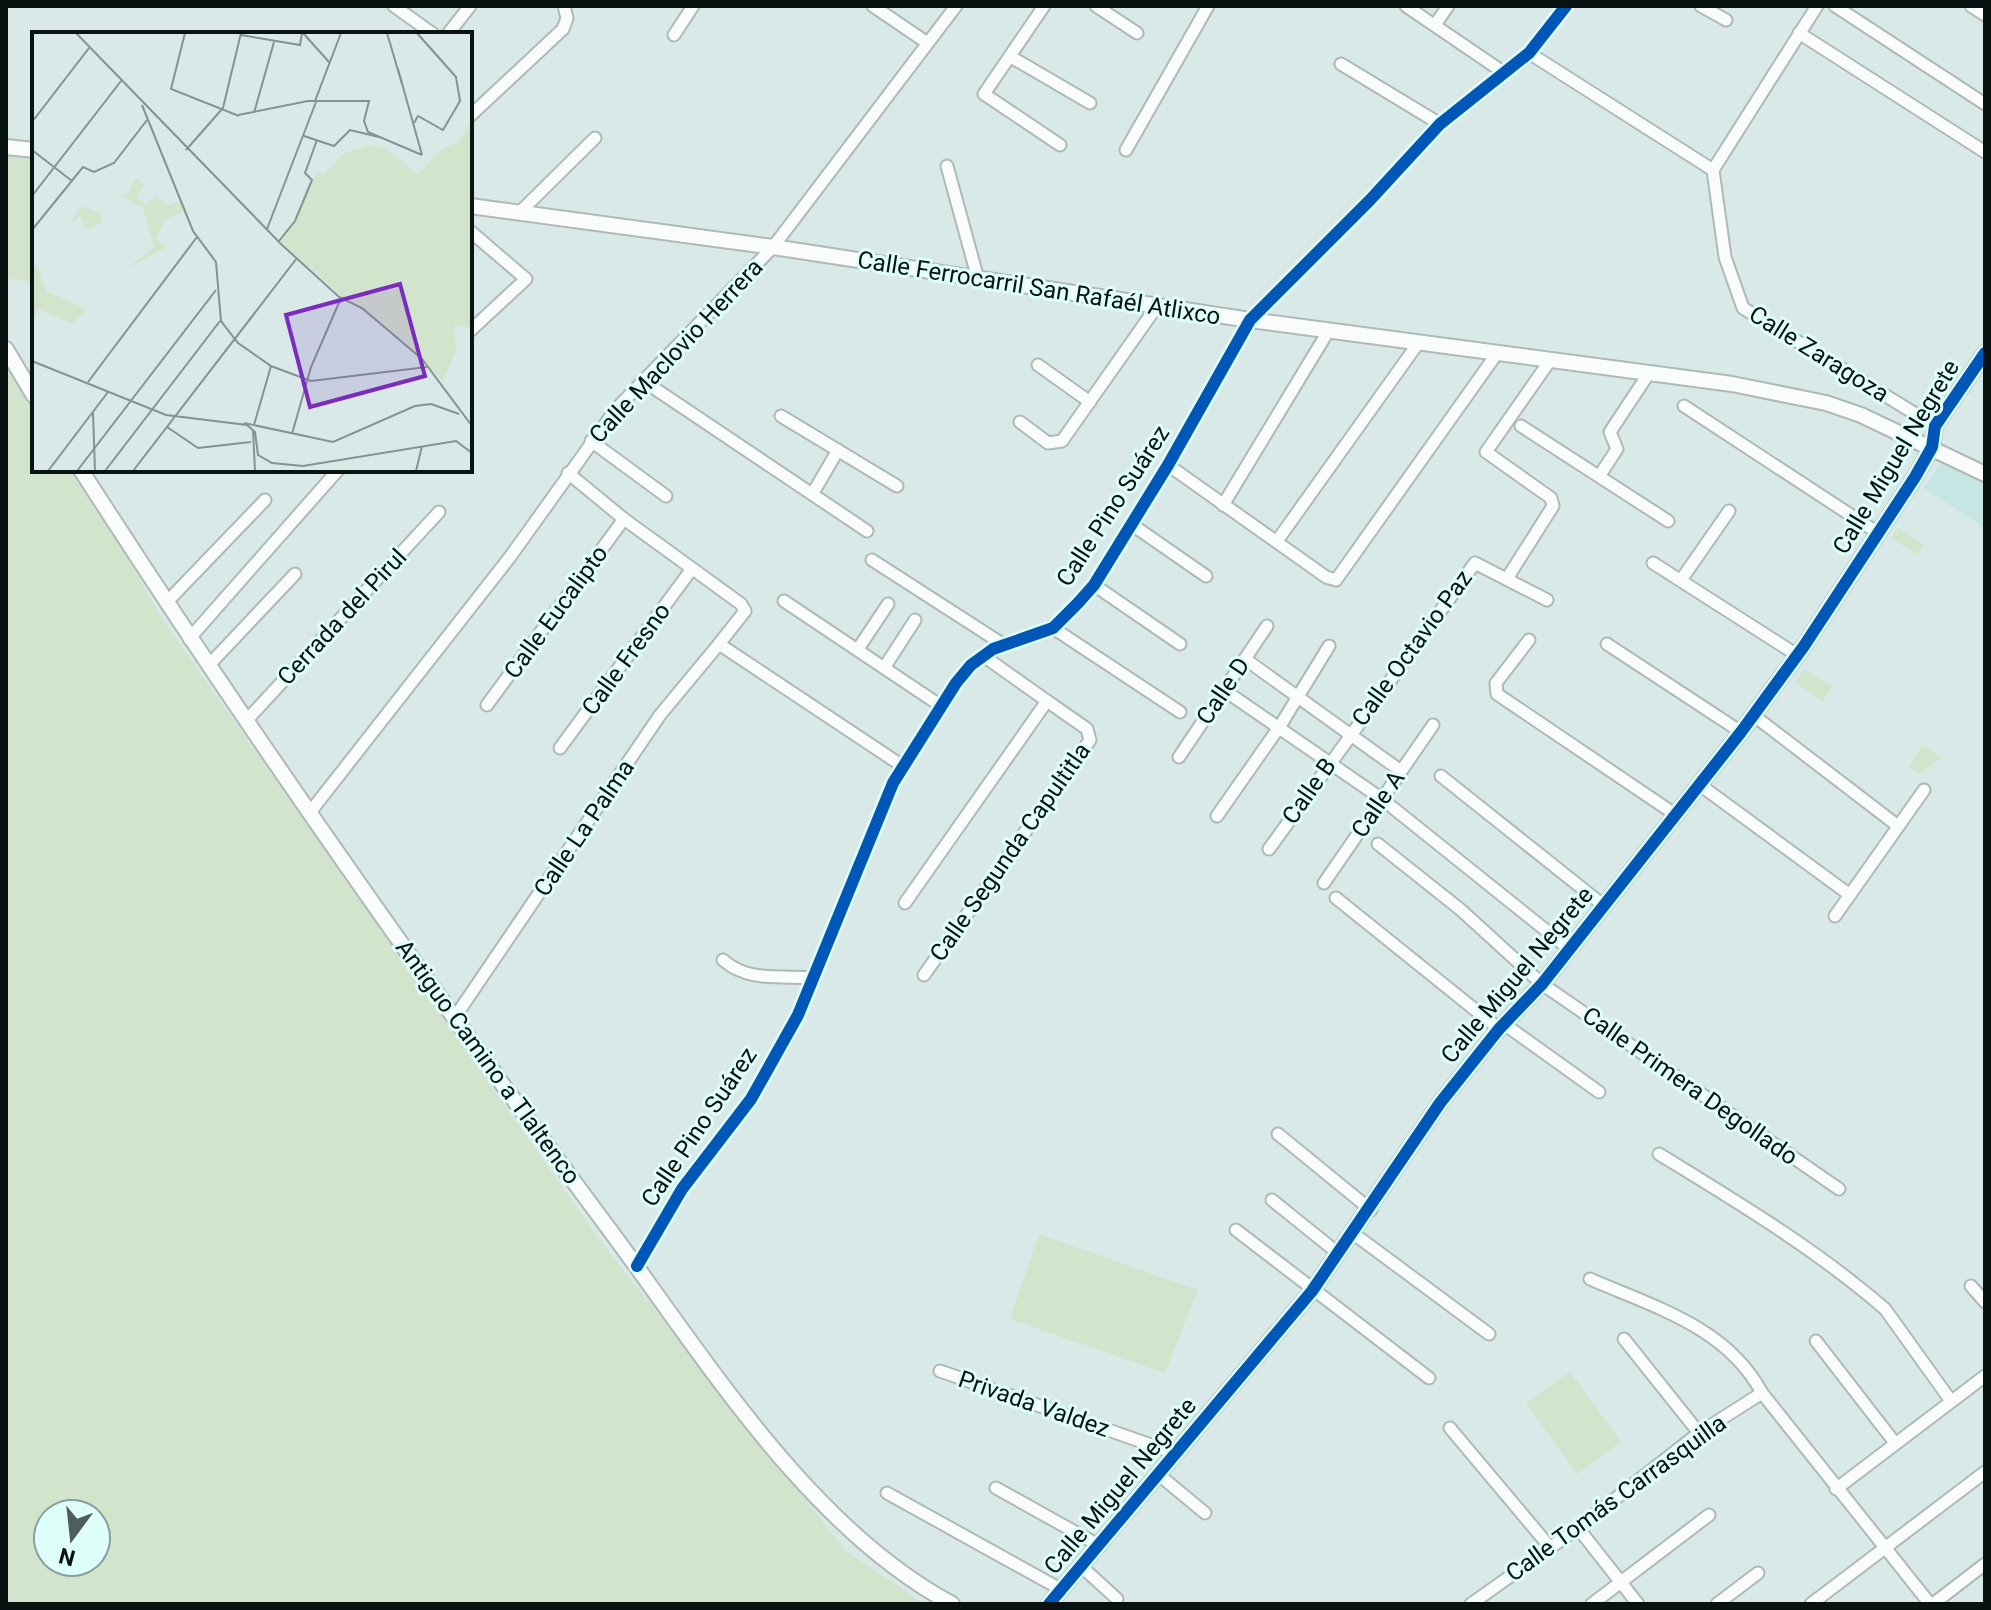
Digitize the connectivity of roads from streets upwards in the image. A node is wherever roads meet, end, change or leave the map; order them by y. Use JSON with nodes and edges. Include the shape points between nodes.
{"nodes":[{"id":1,"x":394,"y":6,"type":"edge"},
{"id":2,"x":470,"y":6,"type":"edge"},
{"id":3,"x":564,"y":6,"type":"edge"},
{"id":4,"x":693,"y":6,"type":"edge"},
{"id":5,"x":873,"y":6,"type":"edge"},
{"id":6,"x":956,"y":6,"type":"edge"},
{"id":7,"x":1044,"y":6,"type":"edge"},
{"id":8,"x":1096,"y":6,"type":"edge"},
{"id":9,"x":1208,"y":6,"type":"edge"},
{"id":10,"x":1406,"y":6,"type":"edge"},
{"id":11,"x":1448,"y":6,"type":"edge"},
{"id":12,"x":1566,"y":6,"type":"edge"},
{"id":13,"x":1701,"y":6,"type":"edge"},
{"id":14,"x":1817,"y":6,"type":"edge"},
{"id":15,"x":1835,"y":6,"type":"edge"},
{"id":16,"x":1971,"y":6,"type":"edge"},
{"id":17,"x":1985,"y":15,"type":"edge"},
{"id":18,"x":1726,"y":20,"type":"dead end"},
{"id":19,"x":1435,"y":25,"type":"junction"},
{"id":20,"x":430,"y":32,"type":"edge"},
{"id":21,"x":450,"y":32,"type":"edge"},
{"id":22,"x":1137,"y":33,"type":"dead end"},
{"id":23,"x":1799,"y":33,"type":"junction"},
{"id":24,"x":674,"y":35,"type":"dead end"},
{"id":25,"x":926,"y":42,"type":"junction"},
{"id":26,"x":1529,"y":53,"type":"junction"},
{"id":27,"x":1011,"y":57,"type":"junction"},
{"id":28,"x":1341,"y":64,"type":"dead end"},
{"id":29,"x":1503,"y":72,"type":"junction"},
{"id":30,"x":1090,"y":103,"type":"dead end"},
{"id":31,"x":1985,"y":104,"type":"edge"},
{"id":32,"x":472,"y":114,"type":"edge"},
{"id":33,"x":1440,"y":124,"type":"junction"},
{"id":34,"x":595,"y":138,"type":"dead end"},
{"id":35,"x":1060,"y":145,"type":"dead end"},
{"id":36,"x":6,"y":147,"type":"edge"},
{"id":37,"x":32,"y":150,"type":"edge"},
{"id":38,"x":1126,"y":150,"type":"dead end"},
{"id":39,"x":1985,"y":152,"type":"edge"},
{"id":40,"x":947,"y":166,"type":"dead end"},
{"id":41,"x":1713,"y":170,"type":"junction"},
{"id":42,"x":472,"y":206,"type":"edge"},
{"id":43,"x":520,"y":212,"type":"junction"},
{"id":44,"x":472,"y":233,"type":"edge"},
{"id":45,"x":773,"y":247,"type":"junction"},
{"id":46,"x":978,"y":279,"type":"junction"},
{"id":47,"x":1157,"y":306,"type":"junction"},
{"id":48,"x":1250,"y":320,"type":"junction"},
{"id":49,"x":472,"y":329,"type":"edge"},
{"id":50,"x":1329,"y":330,"type":"junction"},
{"id":51,"x":1419,"y":342,"type":"junction"},
{"id":52,"x":6,"y":349,"type":"edge"},
{"id":53,"x":1498,"y":352,"type":"junction"},
{"id":54,"x":1985,"y":353,"type":"edge"},
{"id":55,"x":1551,"y":359,"type":"junction"},
{"id":56,"x":1038,"y":365,"type":"dead end"},
{"id":57,"x":1649,"y":373,"type":"junction"},
{"id":58,"x":642,"y":380,"type":"junction"},
{"id":59,"x":32,"y":393,"type":"edge"},
{"id":60,"x":1090,"y":402,"type":"junction"},
{"id":61,"x":1684,"y":406,"type":"dead end"},
{"id":62,"x":781,"y":416,"type":"dead end"},
{"id":63,"x":1020,"y":422,"type":"dead end"},
{"id":64,"x":1521,"y":426,"type":"dead end"},
{"id":65,"x":1935,"y":426,"type":"junction"},
{"id":66,"x":591,"y":441,"type":"junction"},
{"id":67,"x":1932,"y":447,"type":"junction"},
{"id":68,"x":838,"y":450,"type":"junction"},
{"id":69,"x":1168,"y":465,"type":"junction"},
{"id":70,"x":82,"y":472,"type":"edge"},
{"id":71,"x":336,"y":472,"type":"edge"},
{"id":72,"x":568,"y":473,"type":"junction"},
{"id":73,"x":1985,"y":474,"type":"edge"},
{"id":74,"x":1600,"y":475,"type":"junction"},
{"id":75,"x":897,"y":486,"type":"dead end"},
{"id":76,"x":813,"y":493,"type":"junction"},
{"id":77,"x":666,"y":496,"type":"dead end"},
{"id":78,"x":265,"y":500,"type":"dead end"},
{"id":79,"x":1223,"y":505,"type":"junction"},
{"id":80,"x":1729,"y":511,"type":"dead end"},
{"id":81,"x":439,"y":512,"type":"dead end"},
{"id":82,"x":624,"y":519,"type":"junction"},
{"id":83,"x":1668,"y":521,"type":"dead end"},
{"id":84,"x":1131,"y":524,"type":"junction"},
{"id":85,"x":867,"y":531,"type":"dead end"},
{"id":86,"x":1878,"y":533,"type":"junction"},
{"id":87,"x":1277,"y":541,"type":"junction"},
{"id":88,"x":872,"y":560,"type":"dead end"},
{"id":89,"x":1653,"y":563,"type":"dead end"},
{"id":90,"x":691,"y":570,"type":"junction"},
{"id":91,"x":295,"y":574,"type":"dead end"},
{"id":92,"x":1206,"y":576,"type":"dead end"},
{"id":93,"x":1508,"y":577,"type":"junction"},
{"id":94,"x":1681,"y":580,"type":"junction"},
{"id":95,"x":1094,"y":585,"type":"junction"},
{"id":96,"x":1547,"y":600,"type":"dead end"},
{"id":97,"x":784,"y":601,"type":"dead end"},
{"id":98,"x":166,"y":603,"type":"junction"},
{"id":99,"x":888,"y":604,"type":"dead end"},
{"id":100,"x":915,"y":620,"type":"dead end"},
{"id":101,"x":1267,"y":626,"type":"dead end"},
{"id":102,"x":1053,"y":628,"type":"junction"},
{"id":103,"x":189,"y":639,"type":"junction"},
{"id":104,"x":1529,"y":640,"type":"dead end"},
{"id":105,"x":719,"y":644,"type":"junction"},
{"id":106,"x":1180,"y":644,"type":"dead end"},
{"id":107,"x":1607,"y":644,"type":"dead end"},
{"id":108,"x":1004,"y":645,"type":"junction"},
{"id":109,"x":1329,"y":646,"type":"dead end"},
{"id":110,"x":858,"y":649,"type":"junction"},
{"id":111,"x":1797,"y":655,"type":"junction"},
{"id":112,"x":985,"y":657,"type":"junction"},
{"id":113,"x":1245,"y":659,"type":"junction"},
{"id":114,"x":208,"y":666,"type":"junction"},
{"id":115,"x":884,"y":668,"type":"junction"},
{"id":116,"x":1224,"y":690,"type":"junction"},
{"id":117,"x":1298,"y":695,"type":"junction"},
{"id":118,"x":1047,"y":701,"type":"junction"},
{"id":119,"x":487,"y":705,"type":"dead end"},
{"id":120,"x":941,"y":706,"type":"junction"},
{"id":121,"x":1180,"y":712,"type":"dead end"},
{"id":122,"x":1753,"y":715,"type":"junction"},
{"id":123,"x":246,"y":721,"type":"junction"},
{"id":124,"x":1433,"y":725,"type":"dead end"},
{"id":125,"x":1280,"y":726,"type":"junction"},
{"id":126,"x":1741,"y":732,"type":"junction"},
{"id":127,"x":1349,"y":734,"type":"junction"},
{"id":128,"x":560,"y":748,"type":"dead end"},
{"id":129,"x":1179,"y":757,"type":"dead end"},
{"id":130,"x":1329,"y":763,"type":"junction"},
{"id":131,"x":904,"y":767,"type":"junction"},
{"id":132,"x":1401,"y":771,"type":"junction"},
{"id":133,"x":1441,"y":776,"type":"dead end"},
{"id":134,"x":1700,"y":785,"type":"junction"},
{"id":135,"x":1924,"y":790,"type":"dead end"},
{"id":136,"x":1382,"y":799,"type":"junction"},
{"id":137,"x":311,"y":811,"type":"junction"},
{"id":138,"x":1676,"y":815,"type":"junction"},
{"id":139,"x":1217,"y":816,"type":"dead end"},
{"id":140,"x":1898,"y":826,"type":"junction"},
{"id":141,"x":1378,"y":844,"type":"dead end"},
{"id":142,"x":1269,"y":849,"type":"dead end"},
{"id":143,"x":1324,"y":883,"type":"dead end"},
{"id":144,"x":1850,"y":895,"type":"junction"},
{"id":145,"x":1336,"y":898,"type":"dead end"},
{"id":146,"x":905,"y":903,"type":"dead end"},
{"id":147,"x":1603,"y":905,"type":"junction"},
{"id":148,"x":1835,"y":916,"type":"dead end"},
{"id":149,"x":1568,"y":948,"type":"junction"},
{"id":150,"x":723,"y":960,"type":"dead end"},
{"id":151,"x":924,"y":975,"type":"dead end"},
{"id":152,"x":814,"y":978,"type":"junction"},
{"id":153,"x":1542,"y":984,"type":"junction"},
{"id":154,"x":455,"y":1017,"type":"junction"},
{"id":155,"x":1502,"y":1027,"type":"junction"},
{"id":156,"x":1599,"y":1092,"type":"dead end"},
{"id":157,"x":1278,"y":1134,"type":"dead end"},
{"id":158,"x":1659,"y":1154,"type":"dead end"},
{"id":159,"x":1839,"y":1189,"type":"dead end"},
{"id":160,"x":1272,"y":1200,"type":"dead end"},
{"id":161,"x":1371,"y":1210,"type":"junction"},
{"id":162,"x":1236,"y":1230,"type":"dead end"},
{"id":163,"x":1354,"y":1234,"type":"junction"},
{"id":164,"x":1339,"y":1254,"type":"junction"},
{"id":165,"x":637,"y":1266,"type":"junction"},
{"id":166,"x":1590,"y":1279,"type":"dead end"},
{"id":167,"x":1971,"y":1286,"type":"dead end"},
{"id":168,"x":1312,"y":1291,"type":"junction"},
{"id":169,"x":1985,"y":1302,"type":"edge"},
{"id":170,"x":1489,"y":1334,"type":"dead end"},
{"id":171,"x":1624,"y":1339,"type":"dead end"},
{"id":172,"x":1816,"y":1341,"type":"dead end"},
{"id":173,"x":940,"y":1371,"type":"dead end"},
{"id":174,"x":1985,"y":1376,"type":"edge"},
{"id":175,"x":1429,"y":1378,"type":"dead end"},
{"id":176,"x":1762,"y":1393,"type":"junction"},
{"id":177,"x":1951,"y":1401,"type":"junction"},
{"id":178,"x":1450,"y":1428,"type":"dead end"},
{"id":179,"x":1699,"y":1433,"type":"junction"},
{"id":180,"x":1895,"y":1443,"type":"junction"},
{"id":181,"x":1174,"y":1453,"type":"junction"},
{"id":182,"x":1985,"y":1472,"type":"edge"},
{"id":183,"x":1158,"y":1474,"type":"junction"},
{"id":184,"x":996,"y":1488,"type":"dead end"},
{"id":185,"x":1836,"y":1489,"type":"junction"},
{"id":186,"x":887,"y":1493,"type":"dead end"},
{"id":187,"x":1205,"y":1513,"type":"dead end"},
{"id":188,"x":1709,"y":1515,"type":"dead end"},
{"id":189,"x":1578,"y":1528,"type":"junction"},
{"id":190,"x":1100,"y":1546,"type":"junction"},
{"id":191,"x":1549,"y":1546,"type":"junction"},
{"id":192,"x":1885,"y":1548,"type":"junction"},
{"id":193,"x":1985,"y":1564,"type":"edge"},
{"id":194,"x":1082,"y":1567,"type":"junction"},
{"id":195,"x":1758,"y":1573,"type":"dead end"},
{"id":196,"x":1621,"y":1583,"type":"junction"},
{"id":197,"x":1062,"y":1590,"type":"junction"},
{"id":198,"x":1117,"y":1599,"type":"dead end"},
{"id":199,"x":952,"y":1604,"type":"edge"},
{"id":200,"x":1049,"y":1604,"type":"edge"},
{"id":201,"x":1471,"y":1604,"type":"edge"},
{"id":202,"x":1592,"y":1604,"type":"edge"},
{"id":203,"x":1638,"y":1604,"type":"edge"},
{"id":204,"x":1717,"y":1604,"type":"edge"},
{"id":205,"x":1811,"y":1604,"type":"edge"},
{"id":206,"x":1932,"y":1604,"type":"edge"}],
"edges":[{"from":1,"to":20,"type":"street"},
{"from":2,"to":21,"type":"street"},
{"from":3,"to":32,"type":"street","via":[[563,29]]},
{"from":4,"to":24,"type":"street"},
{"from":5,"to":25,"type":"street"},
{"from":6,"to":25,"type":"street","name":"Calle Maclovio Herrera"},
{"from":7,"to":27,"type":"street"},
{"from":8,"to":22,"type":"street"},
{"from":9,"to":38,"type":"street"},
{"from":10,"to":19,"type":"street"},
{"from":11,"to":19,"type":"street"},
{"from":12,"to":26,"type":"street","name":"Calle Pino Suárez"},
{"from":13,"to":18,"type":"street"},
{"from":14,"to":23,"type":"street"},
{"from":15,"to":31,"type":"street"},
{"from":16,"to":17,"type":"street"},
{"from":19,"to":29,"type":"street"},
{"from":23,"to":39,"type":"street"},
{"from":23,"to":41,"type":"street"},
{"from":25,"to":45,"type":"street","name":"Calle Maclovio Herrera"},
{"from":26,"to":29,"type":"street","name":"Calle Pino Suárez"},
{"from":26,"to":41,"type":"street"},
{"from":27,"to":30,"type":"street"},
{"from":27,"to":35,"type":"street","via":[[984,94]]},
{"from":28,"to":33,"type":"street"},
{"from":29,"to":33,"type":"street","name":"Calle Pino Suárez"},
{"from":33,"to":48,"type":"street","name":"Calle Pino Suárez"},
{"from":34,"to":43,"type":"street"},
{"from":36,"to":37,"type":"street"},
{"from":40,"to":46,"type":"street"},
{"from":41,"to":65,"type":"street","name":"Calle Zaragoza","via":[[1725,257],[1743,308]]},
{"from":42,"to":43,"type":"street","name":"Calle Ferrocarril San Rafaél Atlixco"},
{"from":43,"to":45,"type":"street","name":"Calle Ferrocarril San Rafaél Atlixco"},
{"from":44,"to":49,"type":"street","via":[[526,279]]},
{"from":45,"to":46,"type":"street","name":"Calle Ferrocarril San Rafaél Atlixco"},
{"from":45,"to":58,"type":"street","name":"Calle Maclovio Herrera"},
{"from":46,"to":47,"type":"street","name":"Calle Ferrocarril San Rafaél Atlixco"},
{"from":47,"to":48,"type":"street","name":"Calle Ferrocarril San Rafaél Atlixco"},
{"from":47,"to":60,"type":"street"},
{"from":48,"to":50,"type":"street","name":"Calle Ferrocarril San Rafaél Atlixco"},
{"from":48,"to":69,"type":"street","name":"Calle Pino Suárez"},
{"from":50,"to":51,"type":"street","name":"Calle Ferrocarril San Rafaél Atlixco"},
{"from":50,"to":79,"type":"street"},
{"from":51,"to":53,"type":"street","name":"Calle Ferrocarril San Rafaél Atlixco"},
{"from":51,"to":87,"type":"street"},
{"from":52,"to":59,"type":"street"},
{"from":53,"to":55,"type":"street","name":"Calle Ferrocarril San Rafaél Atlixco"},
{"from":53,"to":87,"type":"street","via":[[1336,580]]},
{"from":54,"to":65,"type":"street","name":"Calle Miguel Negrete"},
{"from":55,"to":57,"type":"street","name":"Calle Ferrocarril San Rafaél Atlixco"},
{"from":55,"to":93,"type":"street","via":[[1486,452],[1551,498],[1553,506]]},
{"from":56,"to":60,"type":"street"},
{"from":57,"to":67,"type":"street","name":"Calle Ferrocarril San Rafaél Atlixco","via":[[1826,403]]},
{"from":57,"to":74,"type":"street","via":[[1610,432],[1617,449]]},
{"from":58,"to":66,"type":"street","name":"Calle Maclovio Herrera"},
{"from":58,"to":76,"type":"street"},
{"from":60,"to":63,"type":"street","via":[[1055,444]]},
{"from":61,"to":86,"type":"street"},
{"from":62,"to":68,"type":"street"},
{"from":64,"to":74,"type":"street"},
{"from":65,"to":67,"type":"street","name":"Calle Miguel Negrete"},
{"from":66,"to":72,"type":"street","name":"Calle Maclovio Herrera"},
{"from":66,"to":77,"type":"street"},
{"from":67,"to":73,"type":"street","name":"Calle Ferrocarril San Rafaél Atlixco"},
{"from":67,"to":86,"type":"street","name":"Calle Miguel Negrete"},
{"from":68,"to":75,"type":"street"},
{"from":68,"to":76,"type":"street"},
{"from":69,"to":79,"type":"street"},
{"from":69,"to":84,"type":"street","name":"Calle Pino Suárez"},
{"from":70,"to":98,"type":"street","name":"Antiguo Camino a Tlaltenco"},
{"from":71,"to":103,"type":"street"},
{"from":72,"to":82,"type":"street"},
{"from":72,"to":137,"type":"street","name":"Calle Maclovio Herrera","via":[[510,557]]},
{"from":74,"to":83,"type":"street"},
{"from":76,"to":85,"type":"street"},
{"from":78,"to":98,"type":"street"},
{"from":79,"to":87,"type":"street"},
{"from":80,"to":94,"type":"street"},
{"from":81,"to":123,"type":"street","name":"Cerrada del Pirul"},
{"from":82,"to":90,"type":"street"},
{"from":82,"to":119,"type":"street","name":"Calle Eucalipto"},
{"from":84,"to":92,"type":"street"},
{"from":84,"to":95,"type":"street","name":"Calle Pino Suárez"},
{"from":86,"to":111,"type":"street","name":"Calle Miguel Negrete"},
{"from":88,"to":108,"type":"street"},
{"from":89,"to":94,"type":"street"},
{"from":90,"to":105,"type":"street","name":"Calle La Palma","via":[[745,611]]},
{"from":90,"to":128,"type":"street","name":"Calle Fresno"},
{"from":91,"to":114,"type":"street"},
{"from":93,"to":96,"type":"street"},
{"from":93,"to":127,"type":"street","name":"Calle Octavio Paz","via":[[1475,563]]},
{"from":94,"to":111,"type":"street"},
{"from":95,"to":102,"type":"street","name":"Calle Pino Suárez"},
{"from":95,"to":106,"type":"street"},
{"from":97,"to":110,"type":"street"},
{"from":98,"to":103,"type":"street","name":"Antiguo Camino a Tlaltenco"},
{"from":99,"to":110,"type":"street"},
{"from":100,"to":115,"type":"street"},
{"from":101,"to":113,"type":"street","name":"Calle D"},
{"from":102,"to":108,"type":"street","name":"Calle Pino Suárez"},
{"from":102,"to":121,"type":"street"},
{"from":103,"to":114,"type":"street","name":"Antiguo Camino a Tlaltenco"},
{"from":104,"to":138,"type":"street","via":[[1496,683],[1497,694]]},
{"from":105,"to":131,"type":"street"},
{"from":105,"to":154,"type":"street","name":"Calle La Palma","via":[[660,715]]},
{"from":107,"to":126,"type":"street"},
{"from":108,"to":112,"type":"street","name":"Calle Pino Suárez"},
{"from":109,"to":117,"type":"street"},
{"from":110,"to":115,"type":"street"},
{"from":111,"to":122,"type":"street","name":"Calle Miguel Negrete"},
{"from":112,"to":118,"type":"street"},
{"from":112,"to":120,"type":"street","name":"Calle Pino Suárez","via":[[971,665]]},
{"from":113,"to":116,"type":"street","name":"Calle D"},
{"from":113,"to":117,"type":"street"},
{"from":114,"to":123,"type":"street","name":"Antiguo Camino a Tlaltenco"},
{"from":115,"to":120,"type":"street"},
{"from":116,"to":125,"type":"street"},
{"from":116,"to":129,"type":"street","name":"Calle D"},
{"from":117,"to":125,"type":"street"},
{"from":117,"to":127,"type":"street"},
{"from":118,"to":146,"type":"street"},
{"from":118,"to":151,"type":"street","name":"Calle Segunda Capultitla","via":[[1087,729],[1090,740]]},
{"from":120,"to":131,"type":"street","name":"Calle Pino Suárez"},
{"from":122,"to":126,"type":"street","name":"Calle Miguel Negrete"},
{"from":122,"to":140,"type":"street"},
{"from":123,"to":137,"type":"street","name":"Antiguo Camino a Tlaltenco"},
{"from":124,"to":132,"type":"street","name":"Calle A"},
{"from":125,"to":130,"type":"street"},
{"from":125,"to":139,"type":"street"},
{"from":126,"to":134,"type":"street","name":"Calle Miguel Negrete"},
{"from":127,"to":130,"type":"street","name":"Calle B"},
{"from":127,"to":132,"type":"street"},
{"from":130,"to":136,"type":"street"},
{"from":130,"to":142,"type":"street","name":"Calle B"},
{"from":131,"to":152,"type":"street","name":"Calle Pino Suárez"},
{"from":132,"to":136,"type":"street","name":"Calle A"},
{"from":133,"to":147,"type":"street"},
{"from":134,"to":138,"type":"street","name":"Calle Miguel Negrete"},
{"from":134,"to":144,"type":"street"},
{"from":135,"to":140,"type":"street"},
{"from":136,"to":143,"type":"street","name":"Calle A"},
{"from":136,"to":149,"type":"street"},
{"from":137,"to":154,"type":"street","name":"Antiguo Camino a Tlaltenco"},
{"from":138,"to":147,"type":"street","name":"Calle Miguel Negrete"},
{"from":140,"to":144,"type":"street"},
{"from":141,"to":153,"type":"street","name":"Calle Primera Degollado"},
{"from":144,"to":148,"type":"street"},
{"from":145,"to":155,"type":"street"},
{"from":147,"to":149,"type":"street","name":"Calle Miguel Negrete"},
{"from":149,"to":153,"type":"street","name":"Calle Miguel Negrete"},
{"from":150,"to":152,"type":"street","via":[[750,975]]},
{"from":152,"to":165,"type":"street","name":"Calle Pino Suárez","via":[[751,1099],[682,1189]]},
{"from":153,"to":155,"type":"street","name":"Calle Miguel Negrete"},
{"from":153,"to":159,"type":"street","name":"Calle Primera Degollado"},
{"from":154,"to":165,"type":"street","name":"Antiguo Camino a Tlaltenco"},
{"from":155,"to":156,"type":"street"},
{"from":155,"to":161,"type":"street","name":"Calle Miguel Negrete","via":[[1440,1103]]},
{"from":157,"to":161,"type":"street"},
{"from":158,"to":177,"type":"street","via":[[1839,1270],[1874,1299]]},
{"from":160,"to":164,"type":"street"},
{"from":161,"to":163,"type":"street","name":"Calle Miguel Negrete"},
{"from":162,"to":168,"type":"street"},
{"from":163,"to":164,"type":"street","name":"Calle Miguel Negrete"},
{"from":163,"to":170,"type":"street"},
{"from":164,"to":168,"type":"street","name":"Calle Miguel Negrete"},
{"from":165,"to":199,"type":"street","name":"Antiguo Camino a Tlaltenco","via":[[810,1493],[883,1561]]},
{"from":166,"to":176,"type":"street","via":[[1707,1331],[1738,1356]]},
{"from":167,"to":169,"type":"street"},
{"from":168,"to":175,"type":"street"},
{"from":168,"to":181,"type":"street","name":"Calle Miguel Negrete"},
{"from":171,"to":179,"type":"street"},
{"from":172,"to":180,"type":"street"},
{"from":173,"to":181,"type":"street","name":"Privada Valdez"},
{"from":174,"to":177,"type":"street"},
{"from":176,"to":179,"type":"street","name":"Calle Tomás Carrasquilla"},
{"from":176,"to":185,"type":"street"},
{"from":177,"to":180,"type":"street"},
{"from":178,"to":191,"type":"street"},
{"from":179,"to":189,"type":"street","name":"Calle Tomás Carrasquilla"},
{"from":180,"to":185,"type":"street"},
{"from":181,"to":183,"type":"street","name":"Calle Miguel Negrete"},
{"from":182,"to":192,"type":"street"},
{"from":183,"to":187,"type":"street"},
{"from":183,"to":190,"type":"street","name":"Calle Miguel Negrete"},
{"from":184,"to":190,"type":"street"},
{"from":185,"to":192,"type":"street"},
{"from":186,"to":197,"type":"street"},
{"from":188,"to":196,"type":"street"},
{"from":189,"to":191,"type":"street","name":"Calle Tomás Carrasquilla"},
{"from":189,"to":196,"type":"street"},
{"from":190,"to":194,"type":"street","name":"Calle Miguel Negrete"},
{"from":191,"to":201,"type":"street","name":"Calle Tomás Carrasquilla"},
{"from":192,"to":205,"type":"street"},
{"from":192,"to":206,"type":"street"},
{"from":193,"to":206,"type":"street"},
{"from":194,"to":197,"type":"street","name":"Calle Miguel Negrete"},
{"from":194,"to":198,"type":"street"},
{"from":195,"to":204,"type":"street"},
{"from":196,"to":202,"type":"street"},
{"from":196,"to":203,"type":"street"},
{"from":197,"to":200,"type":"street","name":"Calle Miguel Negrete"}]}
